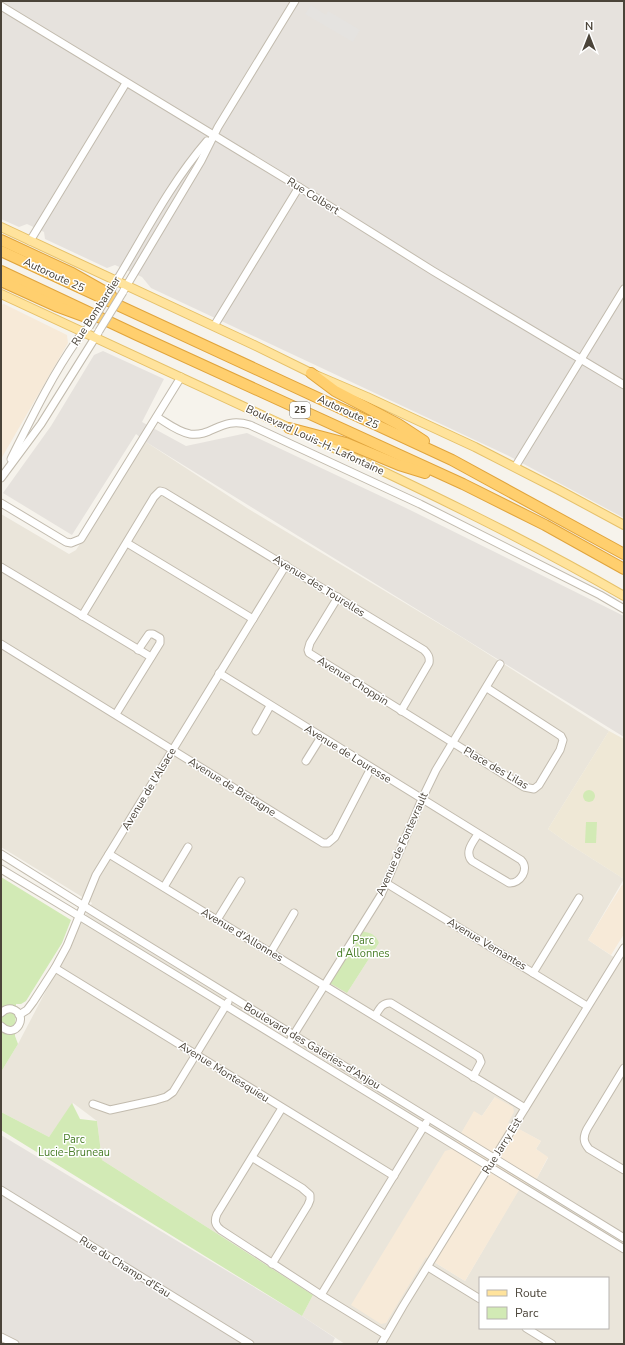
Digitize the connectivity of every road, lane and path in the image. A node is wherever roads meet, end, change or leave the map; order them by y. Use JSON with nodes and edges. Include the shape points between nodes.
{"nodes":[{"id":1,"x":295,"y":1,"type":"edge"},
{"id":2,"x":1,"y":6,"type":"edge"},
{"id":3,"x":126,"y":83,"type":"junction"},
{"id":4,"x":213,"y":135,"type":"junction"},
{"id":5,"x":299,"y":187,"type":"junction"},
{"id":6,"x":1,"y":227,"type":"edge"},
{"id":7,"x":1,"y":240,"type":"edge"},
{"id":8,"x":30,"y":240,"type":"junction"},
{"id":9,"x":1,"y":251,"type":"edge"},
{"id":10,"x":1,"y":271,"type":"edge"},
{"id":11,"x":1,"y":281,"type":"edge"},
{"id":12,"x":115,"y":284,"type":"junction"},
{"id":13,"x":125,"y":289,"type":"junction"},
{"id":14,"x":624,"y":289,"type":"edge"},
{"id":15,"x":1,"y":294,"type":"edge"},
{"id":16,"x":214,"y":326,"type":"junction"},
{"id":17,"x":87,"y":330,"type":"junction"},
{"id":18,"x":175,"y":331,"type":"junction"},
{"id":19,"x":97,"y":335,"type":"junction"},
{"id":20,"x":137,"y":335,"type":"junction"},
{"id":21,"x":581,"y":359,"type":"junction"},
{"id":22,"x":311,"y":373,"type":"junction"},
{"id":23,"x":180,"y":377,"type":"junction"},
{"id":24,"x":624,"y":385,"type":"edge"},
{"id":25,"x":157,"y":417,"type":"junction"},
{"id":26,"x":289,"y":428,"type":"junction"},
{"id":27,"x":452,"y":460,"type":"junction"},
{"id":28,"x":515,"y":467,"type":"junction"},
{"id":29,"x":2,"y":476,"type":"edge"},
{"id":30,"x":464,"y":484,"type":"junction"},
{"id":31,"x":1,"y":503,"type":"edge"},
{"id":32,"x":624,"y":526,"type":"edge"},
{"id":33,"x":127,"y":543,"type":"junction"},
{"id":34,"x":624,"y":554,"type":"edge"},
{"id":35,"x":286,"y":565,"type":"junction"},
{"id":36,"x":1,"y":567,"type":"edge"},
{"id":37,"x":624,"y":569,"type":"edge"},
{"id":38,"x":624,"y":596,"type":"edge"},
{"id":39,"x":338,"y":597,"type":"junction"},
{"id":40,"x":624,"y":609,"type":"edge"},
{"id":41,"x":82,"y":616,"type":"junction"},
{"id":42,"x":253,"y":619,"type":"junction"},
{"id":43,"x":1,"y":644,"type":"edge"},
{"id":44,"x":138,"y":650,"type":"junction"},
{"id":45,"x":151,"y":657,"type":"junction"},
{"id":46,"x":500,"y":664,"type":"dead end"},
{"id":47,"x":219,"y":673,"type":"junction"},
{"id":48,"x":487,"y":688,"type":"junction"},
{"id":49,"x":270,"y":706,"type":"junction"},
{"id":50,"x":401,"y":711,"type":"junction"},
{"id":51,"x":116,"y":714,"type":"junction"},
{"id":52,"x":256,"y":730,"type":"dead end"},
{"id":53,"x":321,"y":737,"type":"junction"},
{"id":54,"x":453,"y":743,"type":"junction"},
{"id":55,"x":172,"y":750,"type":"junction"},
{"id":56,"x":306,"y":760,"type":"dead end"},
{"id":57,"x":371,"y":768,"type":"junction"},
{"id":58,"x":422,"y":799,"type":"junction"},
{"id":59,"x":478,"y":834,"type":"junction"},
{"id":60,"x":188,"y":847,"type":"dead end"},
{"id":61,"x":1,"y":854,"type":"edge"},
{"id":62,"x":110,"y":854,"type":"junction"},
{"id":63,"x":1,"y":869,"type":"edge"},
{"id":64,"x":241,"y":881,"type":"dead end"},
{"id":65,"x":386,"y":883,"type":"junction"},
{"id":66,"x":164,"y":887,"type":"junction"},
{"id":67,"x":579,"y":898,"type":"dead end"},
{"id":68,"x":83,"y":905,"type":"junction"},
{"id":69,"x":294,"y":913,"type":"dead end"},
{"id":70,"x":79,"y":916,"type":"junction"},
{"id":71,"x":217,"y":920,"type":"junction"},
{"id":72,"x":624,"y":948,"type":"edge"},
{"id":73,"x":271,"y":952,"type":"junction"},
{"id":74,"x":55,"y":968,"type":"junction"},
{"id":75,"x":533,"y":973,"type":"junction"},
{"id":76,"x":324,"y":985,"type":"junction"},
{"id":77,"x":231,"y":997,"type":"junction"},
{"id":78,"x":226,"y":1005,"type":"junction"},
{"id":79,"x":587,"y":1006,"type":"junction"},
{"id":80,"x":1,"y":1013,"type":"edge"},
{"id":81,"x":19,"y":1015,"type":"junction"},
{"id":82,"x":375,"y":1016,"type":"junction"},
{"id":83,"x":1,"y":1026,"type":"edge"},
{"id":84,"x":294,"y":1035,"type":"junction"},
{"id":85,"x":288,"y":1043,"type":"junction"},
{"id":86,"x":195,"y":1054,"type":"junction"},
{"id":87,"x":624,"y":1068,"type":"edge"},
{"id":88,"x":473,"y":1077,"type":"junction"},
{"id":89,"x":93,"y":1104,"type":"dead end"},
{"id":90,"x":282,"y":1108,"type":"junction"},
{"id":91,"x":525,"y":1108,"type":"junction"},
{"id":92,"x":429,"y":1118,"type":"junction"},
{"id":93,"x":424,"y":1127,"type":"junction"},
{"id":94,"x":252,"y":1158,"type":"junction"},
{"id":95,"x":494,"y":1158,"type":"junction"},
{"id":96,"x":489,"y":1166,"type":"junction"},
{"id":97,"x":624,"y":1170,"type":"edge"},
{"id":98,"x":394,"y":1176,"type":"junction"},
{"id":99,"x":1,"y":1190,"type":"edge"},
{"id":100,"x":624,"y":1238,"type":"edge"},
{"id":101,"x":624,"y":1249,"type":"edge"},
{"id":102,"x":272,"y":1264,"type":"junction"},
{"id":103,"x":428,"y":1267,"type":"junction"},
{"id":104,"x":321,"y":1295,"type":"junction"},
{"id":105,"x":479,"y":1298,"type":"edge"},
{"id":106,"x":528,"y":1329,"type":"edge"},
{"id":107,"x":386,"y":1335,"type":"junction"},
{"id":108,"x":1,"y":1337,"type":"edge"},
{"id":109,"x":16,"y":1344,"type":"edge"},
{"id":110,"x":250,"y":1344,"type":"edge"},
{"id":111,"x":381,"y":1344,"type":"edge"},
{"id":112,"x":552,"y":1344,"type":"edge"}],
"edges":[{"from":1,"to":4,"type":"street","name":"Rue Bombardier"},
{"from":2,"to":3,"type":"street","name":"Rue Colbert"},
{"from":3,"to":4,"type":"street","name":"Rue Colbert"},
{"from":3,"to":8,"type":"street"},
{"from":4,"to":5,"type":"street","name":"Rue Colbert"},
{"from":4,"to":12,"type":"street","name":"Rue Bombardier","via":[[175,183]]},
{"from":4,"to":13,"type":"street","name":"Rue Bombardier"},
{"from":5,"to":16,"type":"street"},
{"from":5,"to":21,"type":"street","name":"Rue Colbert"},
{"from":6,"to":8,"type":"main road"},
{"from":7,"to":18,"type":"highway","via":[[72,273]]},
{"from":8,"to":12,"type":"main road"},
{"from":9,"to":18,"type":"highway","name":"Autoroute 25","number":"25"},
{"from":10,"to":20,"type":"highway","name":"Autoroute 25","number":"25"},
{"from":11,"to":20,"type":"highway","via":[[56,306]]},
{"from":12,"to":13,"type":"main road"},
{"from":12,"to":17,"type":"street","name":"Rue Bombardier","bridge":true},
{"from":13,"to":16,"type":"main road"},
{"from":13,"to":19,"type":"street","name":"Rue Bombardier","bridge":true},
{"from":14,"to":21,"type":"street"},
{"from":15,"to":17,"type":"main road","name":"Boulevard Louis-H.-Lafontaine"},
{"from":16,"to":22,"type":"main road"},
{"from":17,"to":19,"type":"main road","name":"Boulevard Louis-H.-Lafontaine"},
{"from":17,"to":29,"type":"street","name":"Rue Bombardier","via":[[78,338],[59,369]]},
{"from":18,"to":27,"type":"highway","name":"Autoroute 25","number":"25"},
{"from":19,"to":23,"type":"main road","name":"Boulevard Louis-H.-Lafontaine"},
{"from":19,"to":29,"type":"street","name":"Rue Bombardier","via":[[41,424]]},
{"from":20,"to":30,"type":"highway","name":"Autoroute 25","number":"25"},
{"from":21,"to":24,"type":"street","name":"Rue Colbert"},
{"from":21,"to":28,"type":"street"},
{"from":22,"to":27,"type":"highway","via":[[335,391],[398,424]]},
{"from":22,"to":28,"type":"main road"},
{"from":23,"to":25,"type":"street"},
{"from":23,"to":26,"type":"main road","name":"Boulevard Louis-H.-Lafontaine"},
{"from":25,"to":31,"type":"street","via":[[81,539],[71,543],[61,540]]},
{"from":25,"to":40,"type":"street","name":"Boulevard Louis-H.-Lafontaine","via":[[179,430],[193,434],[233,422],[257,428],[420,504]]},
{"from":26,"to":30,"type":"highway","via":[[346,443],[399,465]]},
{"from":26,"to":38,"type":"main road","name":"Boulevard Louis-H.-Lafontaine","via":[[486,522]]},
{"from":27,"to":34,"type":"highway","name":"Autoroute 25","number":"25"},
{"from":28,"to":32,"type":"main road"},
{"from":30,"to":37,"type":"highway","name":"Autoroute 25","number":"25"},
{"from":33,"to":35,"type":"street","name":"Avenue des Tourelles","via":[[160,491]]},
{"from":33,"to":41,"type":"street"},
{"from":33,"to":42,"type":"street"},
{"from":35,"to":39,"type":"street","name":"Avenue des Tourelles"},
{"from":35,"to":42,"type":"street","name":"Avenue de l'Alsace"},
{"from":36,"to":41,"type":"street"},
{"from":39,"to":50,"type":"street","name":"Avenue des Tourelles","via":[[428,654],[429,663]]},
{"from":39,"to":50,"type":"street","name":"Avenue Choppin","via":[[310,643],[309,653]]},
{"from":41,"to":44,"type":"street"},
{"from":42,"to":47,"type":"street","name":"Avenue de l'Alsace"},
{"from":43,"to":51,"type":"street","name":"Avenue de Bretagne"},
{"from":44,"to":45,"type":"street"},
{"from":44,"to":45,"type":"street","via":[[148,635],[153,634],[161,640]]},
{"from":45,"to":51,"type":"street"},
{"from":46,"to":48,"type":"street","name":"Avenue de Fontevrault"},
{"from":47,"to":49,"type":"street","name":"Avenue de Louresse"},
{"from":47,"to":55,"type":"street","name":"Avenue de l'Alsace"},
{"from":48,"to":54,"type":"street","name":"Avenue de Fontevrault"},
{"from":48,"to":54,"type":"street","name":"Place des Lilas","via":[[561,736],[562,746],[541,783],[534,789],[529,789]]},
{"from":49,"to":52,"type":"street"},
{"from":49,"to":53,"type":"street","name":"Avenue de Louresse"},
{"from":50,"to":54,"type":"street","name":"Avenue Choppin"},
{"from":51,"to":55,"type":"street","name":"Avenue de Bretagne"},
{"from":53,"to":56,"type":"street"},
{"from":53,"to":57,"type":"street","name":"Avenue de Louresse"},
{"from":54,"to":58,"type":"street","name":"Avenue de Fontevrault"},
{"from":55,"to":57,"type":"street","name":"Avenue de Bretagne","via":[[323,843],[328,843],[335,837]]},
{"from":55,"to":62,"type":"street","name":"Avenue de l'Alsace"},
{"from":57,"to":58,"type":"street","name":"Avenue de Louresse"},
{"from":58,"to":59,"type":"street","name":"Avenue de Louresse"},
{"from":58,"to":65,"type":"street","name":"Avenue de Fontevrault"},
{"from":59,"to":59,"type":"street","name":"Avenue de Louresse","via":[[523,862],[525,869],[519,880],[509,883],[469,858],[469,850]]},
{"from":60,"to":66,"type":"street"},
{"from":61,"to":68,"type":"street","name":"Boulevard des Galeries-d'Anjou"},
{"from":62,"to":66,"type":"street","name":"Avenue d'Allonnes"},
{"from":62,"to":68,"type":"street","name":"Avenue de l'Alsace","via":[[96,875]]},
{"from":63,"to":70,"type":"street","name":"Boulevard des Galeries-d'Anjou"},
{"from":64,"to":71,"type":"street"},
{"from":65,"to":75,"type":"street","name":"Avenue Vernantes"},
{"from":65,"to":76,"type":"street","name":"Avenue de Fontevrault"},
{"from":66,"to":71,"type":"street","name":"Avenue d'Allonnes"},
{"from":67,"to":75,"type":"street"},
{"from":68,"to":70,"type":"street","name":"Avenue de l'Alsace"},
{"from":68,"to":77,"type":"street","name":"Boulevard des Galeries-d'Anjou"},
{"from":69,"to":73,"type":"street"},
{"from":70,"to":74,"type":"street","name":"Avenue de l'Alsace"},
{"from":70,"to":78,"type":"street","name":"Boulevard des Galeries-d'Anjou"},
{"from":71,"to":73,"type":"street","name":"Avenue d'Allonnes"},
{"from":72,"to":79,"type":"street","name":"Rue Jarry Est"},
{"from":73,"to":76,"type":"street","name":"Avenue d'Allonnes"},
{"from":74,"to":81,"type":"street","name":"Avenue de l'Alsace","via":[[27,1010]]},
{"from":74,"to":86,"type":"street","name":"Avenue Montesquieu"},
{"from":75,"to":79,"type":"street","name":"Avenue Vernantes"},
{"from":76,"to":82,"type":"street","name":"Avenue d'Allonnes"},
{"from":76,"to":84,"type":"street","name":"Avenue de Fontevrault"},
{"from":77,"to":78,"type":"street"},
{"from":77,"to":84,"type":"street","name":"Boulevard des Galeries-d'Anjou"},
{"from":78,"to":85,"type":"street","name":"Boulevard des Galeries-d'Anjou"},
{"from":78,"to":86,"type":"street"},
{"from":79,"to":91,"type":"street","name":"Rue Jarry Est"},
{"from":80,"to":81,"type":"street","via":[[11,1009]]},
{"from":81,"to":83,"type":"street","name":"Avenue de l'Alsace","via":[[20,1022],[16,1028],[9,1031]]},
{"from":82,"to":88,"type":"street","name":"Avenue d'Allonnes"},
{"from":82,"to":88,"type":"street","via":[[384,1004],[391,1003],[470,1051],[479,1057],[481,1062]]},
{"from":84,"to":85,"type":"street","name":"Avenue de Fontevrault"},
{"from":84,"to":92,"type":"street","name":"Boulevard des Galeries-d'Anjou"},
{"from":85,"to":93,"type":"street","name":"Boulevard des Galeries-d'Anjou"},
{"from":86,"to":89,"type":"street","via":[[173,1092],[166,1097],[110,1110]]},
{"from":86,"to":90,"type":"street","name":"Avenue Montesquieu"},
{"from":87,"to":97,"type":"street","via":[[584,1134],[584,1140],[589,1149]]},
{"from":88,"to":91,"type":"street","name":"Avenue d'Allonnes"},
{"from":90,"to":94,"type":"street"},
{"from":90,"to":98,"type":"street","name":"Avenue Montesquieu"},
{"from":91,"to":95,"type":"street","name":"Rue Jarry Est"},
{"from":92,"to":93,"type":"street"},
{"from":92,"to":95,"type":"street","name":"Boulevard des Galeries-d'Anjou"},
{"from":93,"to":96,"type":"street","name":"Boulevard des Galeries-d'Anjou"},
{"from":93,"to":98,"type":"street"},
{"from":94,"to":102,"type":"street","via":[[217,1214],[215,1223],[220,1230]]},
{"from":94,"to":102,"type":"street","via":[[302,1188],[310,1196],[308,1205]]},
{"from":95,"to":96,"type":"street","name":"Rue Jarry Est"},
{"from":95,"to":100,"type":"street","name":"Boulevard des Galeries-d'Anjou"},
{"from":96,"to":101,"type":"street","name":"Boulevard des Galeries-d'Anjou"},
{"from":96,"to":103,"type":"street","name":"Rue Jarry Est"},
{"from":98,"to":104,"type":"street"},
{"from":99,"to":110,"type":"street","name":"Rue du Champ-d'Eau"},
{"from":102,"to":104,"type":"street"},
{"from":103,"to":105,"type":"street"},
{"from":103,"to":107,"type":"street","name":"Rue Jarry Est"},
{"from":104,"to":107,"type":"street"},
{"from":106,"to":112,"type":"street"},
{"from":107,"to":111,"type":"street","name":"Rue Jarry Est"},
{"from":108,"to":109,"type":"street"}]}
